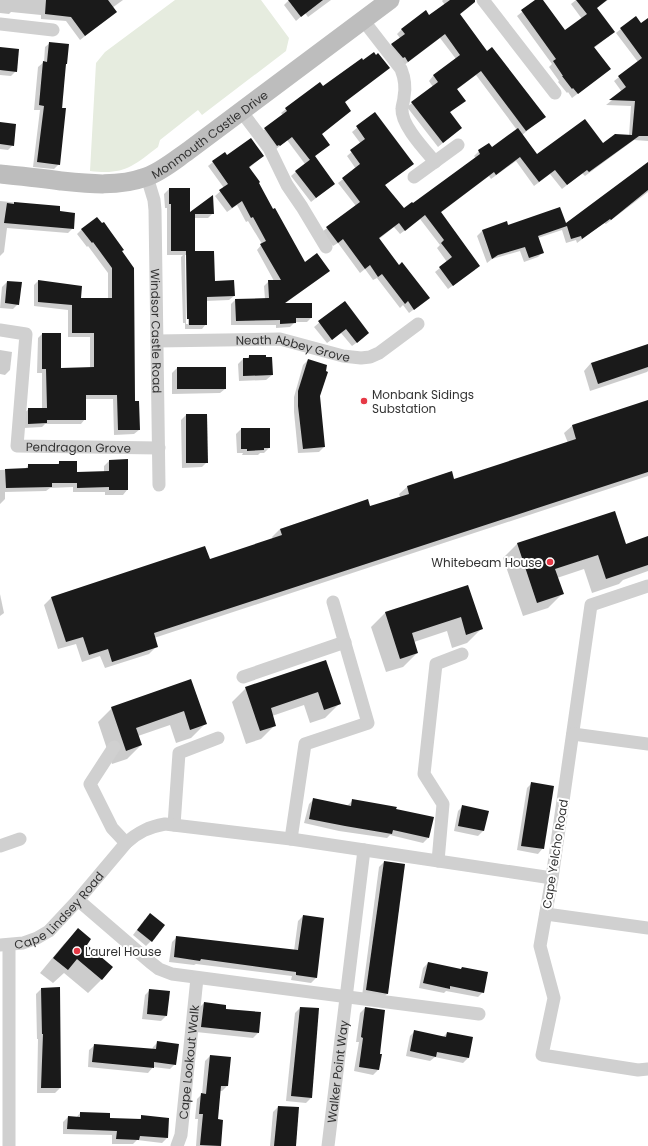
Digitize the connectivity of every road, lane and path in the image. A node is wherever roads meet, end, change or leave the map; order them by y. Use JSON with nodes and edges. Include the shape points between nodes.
{"nodes":[{"id":1,"x":390,"y":0,"type":"edge"},
{"id":2,"x":483,"y":0,"type":"edge"},
{"id":3,"x":363,"y":20,"type":"junction"},
{"id":4,"x":0,"y":24,"type":"edge"},
{"id":5,"x":53,"y":30,"type":"dead end"},
{"id":6,"x":555,"y":93,"type":"dead end"},
{"id":7,"x":241,"y":111,"type":"junction"},
{"id":8,"x":458,"y":145,"type":"dead end"},
{"id":9,"x":435,"y":162,"type":"junction"},
{"id":10,"x":0,"y":174,"type":"edge"},
{"id":11,"x":147,"y":177,"type":"junction"},
{"id":12,"x":414,"y":177,"type":"dead end"},
{"id":13,"x":326,"y":247,"type":"dead end"},
{"id":14,"x":418,"y":324,"type":"dead end"},
{"id":15,"x":0,"y":330,"type":"edge"},
{"id":16,"x":158,"y":341,"type":"junction"},
{"id":17,"x":159,"y":448,"type":"junction"},
{"id":18,"x":159,"y":485,"type":"dead end"},
{"id":19,"x":648,"y":586,"type":"edge"},
{"id":20,"x":333,"y":602,"type":"dead end"},
{"id":21,"x":345,"y":642,"type":"junction"},
{"id":22,"x":462,"y":654,"type":"dead end"},
{"id":23,"x":243,"y":677,"type":"dead end"},
{"id":24,"x":573,"y":734,"type":"junction"},
{"id":25,"x":218,"y":738,"type":"dead end"},
{"id":26,"x":648,"y":744,"type":"edge"},
{"id":27,"x":114,"y":747,"type":"dead end"},
{"id":28,"x":174,"y":825,"type":"junction"},
{"id":29,"x":20,"y":839,"type":"dead end"},
{"id":30,"x":291,"y":839,"type":"junction"},
{"id":31,"x":126,"y":843,"type":"junction"},
{"id":32,"x":0,"y":846,"type":"edge"},
{"id":33,"x":364,"y":850,"type":"junction"},
{"id":34,"x":438,"y":861,"type":"junction"},
{"id":35,"x":552,"y":878,"type":"junction"},
{"id":36,"x":78,"y":900,"type":"junction"},
{"id":37,"x":546,"y":914,"type":"junction"},
{"id":38,"x":648,"y":928,"type":"edge"},
{"id":39,"x":4,"y":945,"type":"edge"},
{"id":40,"x":197,"y":978,"type":"junction"},
{"id":41,"x":346,"y":997,"type":"junction"},
{"id":42,"x":479,"y":1014,"type":"dead end"},
{"id":43,"x":648,"y":1069,"type":"edge"},
{"id":44,"x":9,"y":1146,"type":"edge"},
{"id":45,"x":177,"y":1146,"type":"edge"},
{"id":46,"x":328,"y":1146,"type":"edge"}],
"edges":[{"from":1,"to":3,"type":"street","name":"Monmouth Castle Drive"},
{"from":2,"to":6,"type":"street"},
{"from":3,"to":7,"type":"street","name":"Monmouth Castle Drive"},
{"from":3,"to":9,"type":"street","via":[[401,69],[406,87],[402,109],[405,122]]},
{"from":4,"to":5,"type":"street"},
{"from":7,"to":11,"type":"street","name":"Monmouth Castle Drive","via":[[172,162]]},
{"from":7,"to":13,"type":"street","via":[[269,148],[287,185]]},
{"from":8,"to":9,"type":"street"},
{"from":9,"to":12,"type":"street"},
{"from":10,"to":11,"type":"street","name":"Monmouth Castle Drive","via":[[89,184],[128,182]]},
{"from":11,"to":16,"type":"street","name":"Windsor Castle Road","via":[[155,210]]},
{"from":14,"to":16,"type":"street","name":"Neath Abbey Grove","via":[[379,353],[361,358],[343,356],[280,339]]},
{"from":15,"to":17,"type":"street","name":"Pendragon Grove","via":[[26,334],[17,446]]},
{"from":16,"to":17,"type":"street","name":"Windsor Castle Road"},
{"from":17,"to":18,"type":"street","name":"Windsor Castle Road"},
{"from":19,"to":24,"type":"street","name":"Cape Yelcho Road","via":[[591,606]]},
{"from":20,"to":21,"type":"street"},
{"from":21,"to":23,"type":"street"},
{"from":21,"to":30,"type":"street","via":[[368,723],[305,744]]},
{"from":22,"to":34,"type":"street","via":[[436,664],[424,774],[444,804]]},
{"from":24,"to":26,"type":"street"},
{"from":24,"to":35,"type":"street","name":"Cape Yelcho Road"},
{"from":25,"to":28,"type":"street","via":[[179,753]]},
{"from":27,"to":31,"type":"street","via":[[90,784],[112,828]]},
{"from":28,"to":30,"type":"street","name":"Cape Lindsey Road"},
{"from":28,"to":31,"type":"street","name":"Cape Lindsey Road","via":[[150,827]]},
{"from":29,"to":32,"type":"street"},
{"from":30,"to":33,"type":"street","name":"Cape Lindsey Road"},
{"from":31,"to":36,"type":"street","name":"Cape Lindsey Road"},
{"from":33,"to":34,"type":"street","name":"Cape Lindsey Road"},
{"from":33,"to":41,"type":"street","name":"Walker Point Way"},
{"from":34,"to":35,"type":"street","name":"Cape Lindsey Road"},
{"from":35,"to":37,"type":"street","name":"Cape Yelcho Road"},
{"from":36,"to":39,"type":"street","name":"Cape Lindsey Road","via":[[49,931],[23,943]]},
{"from":36,"to":40,"type":"street","via":[[159,969]]},
{"from":37,"to":38,"type":"street"},
{"from":37,"to":43,"type":"street","name":"Cape Yelcho Road","via":[[540,946],[554,998],[542,1055],[638,1070]]},
{"from":39,"to":44,"type":"street","name":"Cape Lindsey Road"},
{"from":40,"to":41,"type":"street"},
{"from":40,"to":45,"type":"street","name":"Cape Lookout Walk","via":[[181,1135]]},
{"from":41,"to":42,"type":"street"},
{"from":41,"to":46,"type":"street","name":"Walker Point Way"}]}
